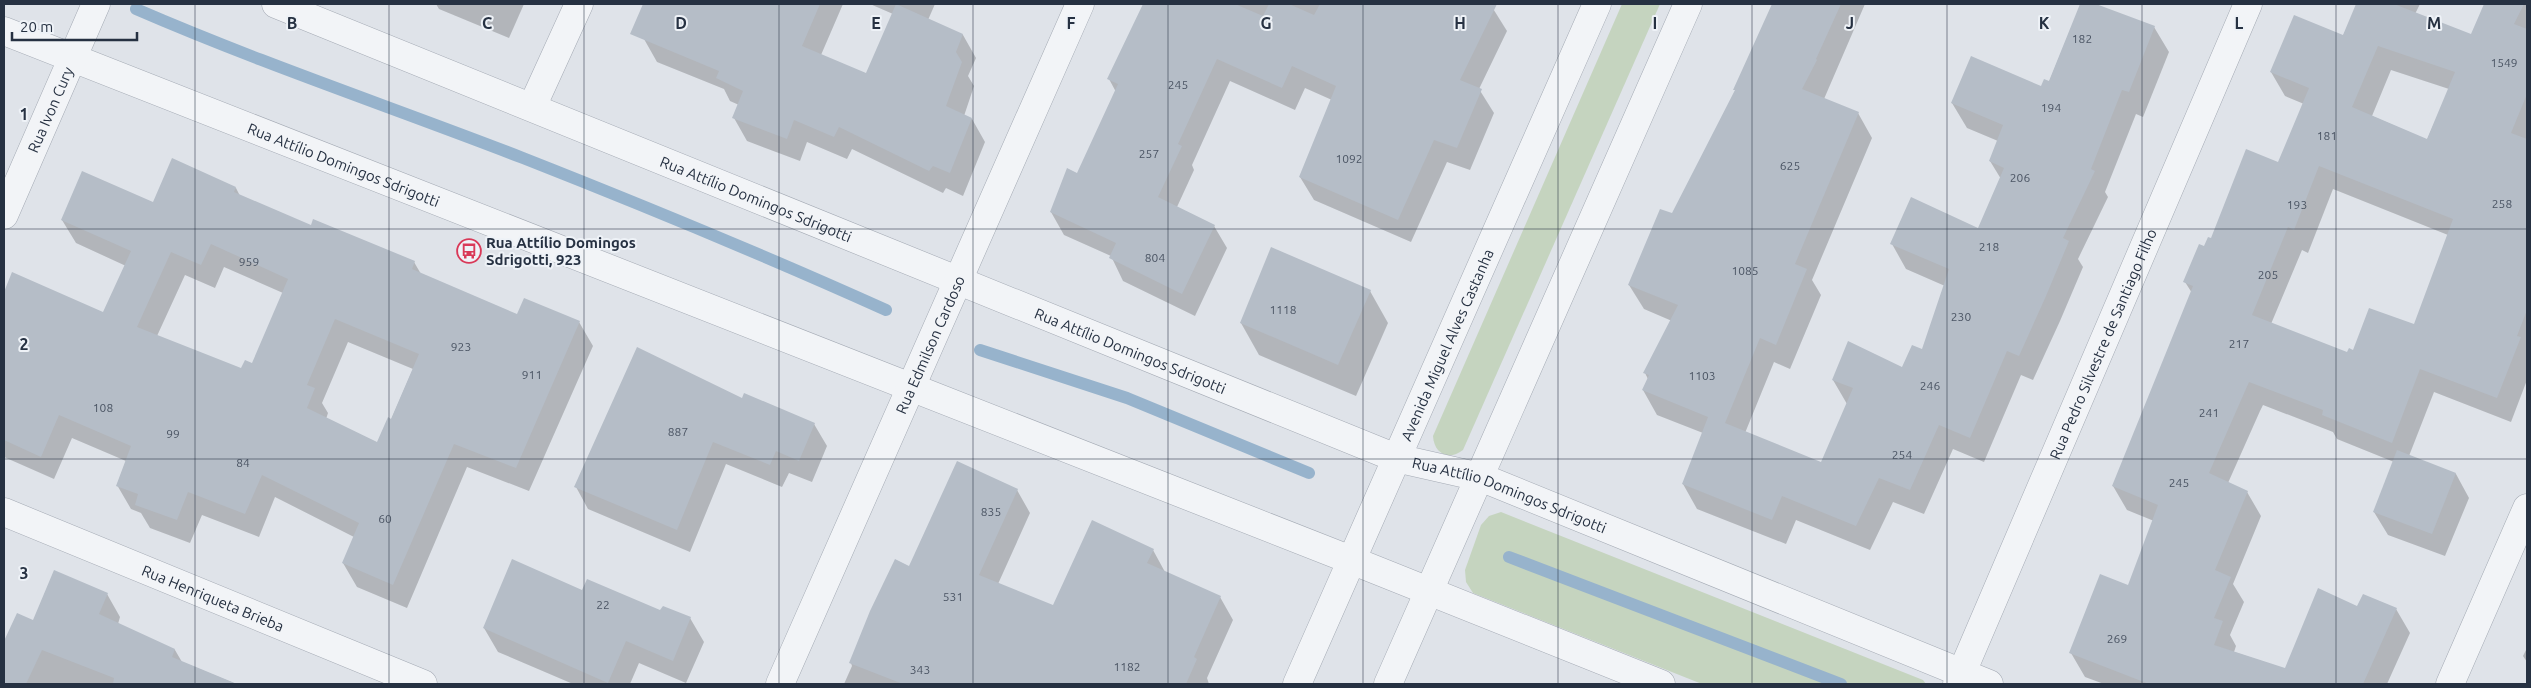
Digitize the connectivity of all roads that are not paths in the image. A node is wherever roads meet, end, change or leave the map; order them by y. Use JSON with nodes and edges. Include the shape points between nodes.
{"nodes":[{"id":1,"x":96,"y":4,"type":"edge"},
{"id":2,"x":276,"y":4,"type":"edge"},
{"id":3,"x":579,"y":4,"type":"edge"},
{"id":4,"x":1080,"y":4,"type":"edge"},
{"id":5,"x":1596,"y":4,"type":"edge"},
{"id":6,"x":1688,"y":4,"type":"edge"},
{"id":7,"x":2248,"y":4,"type":"edge"},
{"id":8,"x":4,"y":31,"type":"edge"},
{"id":9,"x":72,"y":58,"type":"junction"},
{"id":10,"x":532,"y":107,"type":"junction"},
{"id":11,"x":4,"y":215,"type":"edge"},
{"id":12,"x":959,"y":280,"type":"junction"},
{"id":13,"x":911,"y":387,"type":"junction"},
{"id":14,"x":1396,"y":458,"type":"junction"},
{"id":15,"x":1480,"y":477,"type":"junction"},
{"id":16,"x":2527,"y":508,"type":"edge"},
{"id":17,"x":4,"y":512,"type":"edge"},
{"id":18,"x":1351,"y":560,"type":"junction"},
{"id":19,"x":1429,"y":592,"type":"junction"},
{"id":20,"x":1959,"y":679,"type":"edge"},
{"id":21,"x":424,"y":684,"type":"edge"},
{"id":22,"x":780,"y":684,"type":"edge"},
{"id":23,"x":1297,"y":684,"type":"edge"},
{"id":24,"x":1388,"y":684,"type":"edge"},
{"id":25,"x":1661,"y":684,"type":"edge"},
{"id":26,"x":1989,"y":684,"type":"edge"},
{"id":27,"x":2450,"y":684,"type":"edge"}],
"edges":[{"from":1,"to":9,"type":"street","name":"Rua Ivon Cury"},
{"from":2,"to":10,"type":"street","name":"Rua Attílio Domingos Sdrigotti"},
{"from":3,"to":10,"type":"street"},
{"from":4,"to":12,"type":"street","name":"Rua Edmilson Cardoso"},
{"from":5,"to":14,"type":"street","name":"Avenida Miguel Alves Castanha"},
{"from":6,"to":15,"type":"street"},
{"from":7,"to":20,"type":"street","name":"Rua Pedro Silvestre de Santiago Filho"},
{"from":8,"to":9,"type":"street","name":"Rua Attílio Domingos Sdrigotti"},
{"from":9,"to":11,"type":"street","name":"Rua Ivon Cury"},
{"from":9,"to":13,"type":"street","name":"Rua Attílio Domingos Sdrigotti"},
{"from":10,"to":12,"type":"street","name":"Rua Attílio Domingos Sdrigotti"},
{"from":12,"to":13,"type":"street","name":"Rua Edmilson Cardoso"},
{"from":12,"to":14,"type":"street","name":"Rua Attílio Domingos Sdrigotti"},
{"from":13,"to":18,"type":"street","name":"Rua Attílio Domingos Sdrigotti"},
{"from":13,"to":22,"type":"street","name":"Rua Edmilson Cardoso"},
{"from":14,"to":15,"type":"street","name":"Rua Attílio Domingos Sdrigotti"},
{"from":14,"to":18,"type":"street","name":"Avenida Miguel Alves Castanha"},
{"from":15,"to":19,"type":"street"},
{"from":15,"to":20,"type":"street","name":"Rua Attílio Domingos Sdrigotti"},
{"from":16,"to":27,"type":"street"},
{"from":17,"to":21,"type":"street","name":"Rua Henriqueta Brieba"},
{"from":18,"to":19,"type":"street","name":"Rua Attílio Domingos Sdrigotti"},
{"from":18,"to":23,"type":"street","name":"Avenida Miguel Alves Castanha"},
{"from":19,"to":24,"type":"street"},
{"from":19,"to":25,"type":"street","name":"Rua Attílio Domingos Sdrigotti"},
{"from":20,"to":26,"type":"street","name":"Rua Attílio Domingos Sdrigotti"}]}
